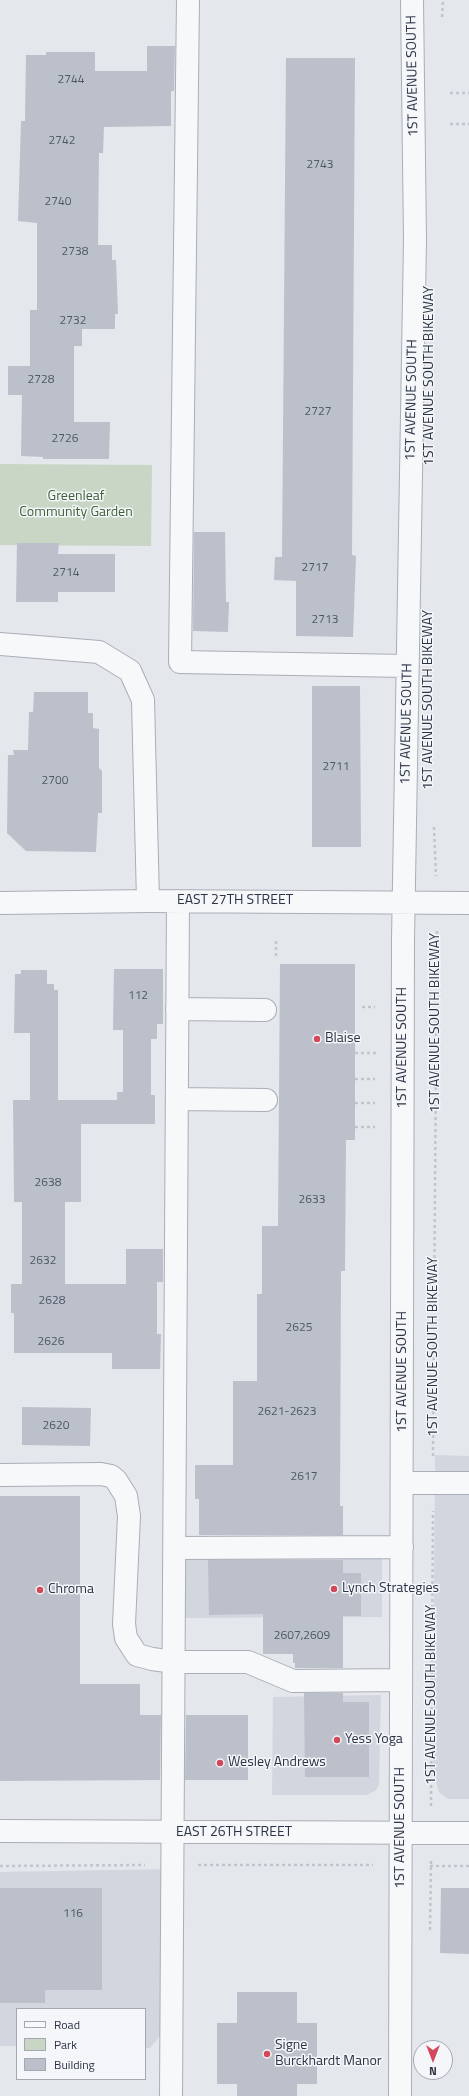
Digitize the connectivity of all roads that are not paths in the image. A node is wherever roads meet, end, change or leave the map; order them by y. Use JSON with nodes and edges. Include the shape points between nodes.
{"nodes":[{"id":1,"x":188,"y":0,"type":"edge"},
{"id":2,"x":412,"y":0,"type":"edge"},
{"id":3,"x":0,"y":644,"type":"edge"},
{"id":4,"x":407,"y":666,"type":"junction"},
{"id":5,"x":148,"y":901,"type":"junction"},
{"id":6,"x":178,"y":901,"type":"junction"},
{"id":7,"x":404,"y":902,"type":"junction"},
{"id":8,"x":0,"y":903,"type":"edge"},
{"id":9,"x":469,"y":903,"type":"edge"},
{"id":10,"x":177,"y":1009,"type":"junction"},
{"id":11,"x":265,"y":1010,"type":"dead end"},
{"id":12,"x":177,"y":1099,"type":"junction"},
{"id":13,"x":266,"y":1100,"type":"dead end"},
{"id":14,"x":0,"y":1475,"type":"edge"},
{"id":15,"x":402,"y":1483,"type":"junction"},
{"id":16,"x":469,"y":1483,"type":"edge"},
{"id":17,"x":175,"y":1548,"type":"junction"},
{"id":18,"x":402,"y":1548,"type":"junction"},
{"id":19,"x":174,"y":1662,"type":"junction"},
{"id":20,"x":401,"y":1680,"type":"junction"},
{"id":21,"x":0,"y":1830,"type":"edge"},
{"id":22,"x":172,"y":1832,"type":"junction"},
{"id":23,"x":401,"y":1833,"type":"junction"},
{"id":24,"x":469,"y":1833,"type":"edge"},
{"id":25,"x":171,"y":2096,"type":"edge"},
{"id":26,"x":400,"y":2096,"type":"edge"}],
"edges":[{"from":1,"to":4,"type":"street","via":[[180,662]]},
{"from":2,"to":4,"type":"street","name":"1ST AVENUE SOUTH","via":[[415,240]]},
{"from":3,"to":5,"type":"street","via":[[99,652],[130,671],[143,700]]},
{"from":4,"to":7,"type":"street","name":"1ST AVENUE SOUTH"},
{"from":5,"to":6,"type":"street","name":"EAST 27TH STREET"},
{"from":5,"to":8,"type":"street","name":"EAST 27TH STREET"},
{"from":6,"to":7,"type":"street","name":"EAST 27TH STREET"},
{"from":6,"to":10,"type":"street"},
{"from":7,"to":9,"type":"street","name":"EAST 27TH STREET"},
{"from":7,"to":15,"type":"street","name":"1ST AVENUE SOUTH"},
{"from":10,"to":11,"type":"street"},
{"from":10,"to":12,"type":"street"},
{"from":12,"to":13,"type":"street"},
{"from":12,"to":17,"type":"street"},
{"from":14,"to":19,"type":"street","via":[[101,1474],[116,1480],[126,1496],[129,1516],[124,1624],[126,1638],[137,1654]]},
{"from":15,"to":16,"type":"street"},
{"from":15,"to":18,"type":"street","name":"1ST AVENUE SOUTH"},
{"from":17,"to":18,"type":"street"},
{"from":17,"to":19,"type":"street"},
{"from":18,"to":20,"type":"street","name":"1ST AVENUE SOUTH"},
{"from":19,"to":20,"type":"street","via":[[248,1662],[293,1681]]},
{"from":19,"to":22,"type":"street"},
{"from":20,"to":23,"type":"street","name":"1ST AVENUE SOUTH"},
{"from":21,"to":22,"type":"street","name":"EAST 26TH STREET"},
{"from":22,"to":23,"type":"street","name":"EAST 26TH STREET"},
{"from":22,"to":25,"type":"street"},
{"from":23,"to":24,"type":"street","name":"EAST 26TH STREET"},
{"from":23,"to":26,"type":"street","name":"1ST AVENUE SOUTH"}]}
